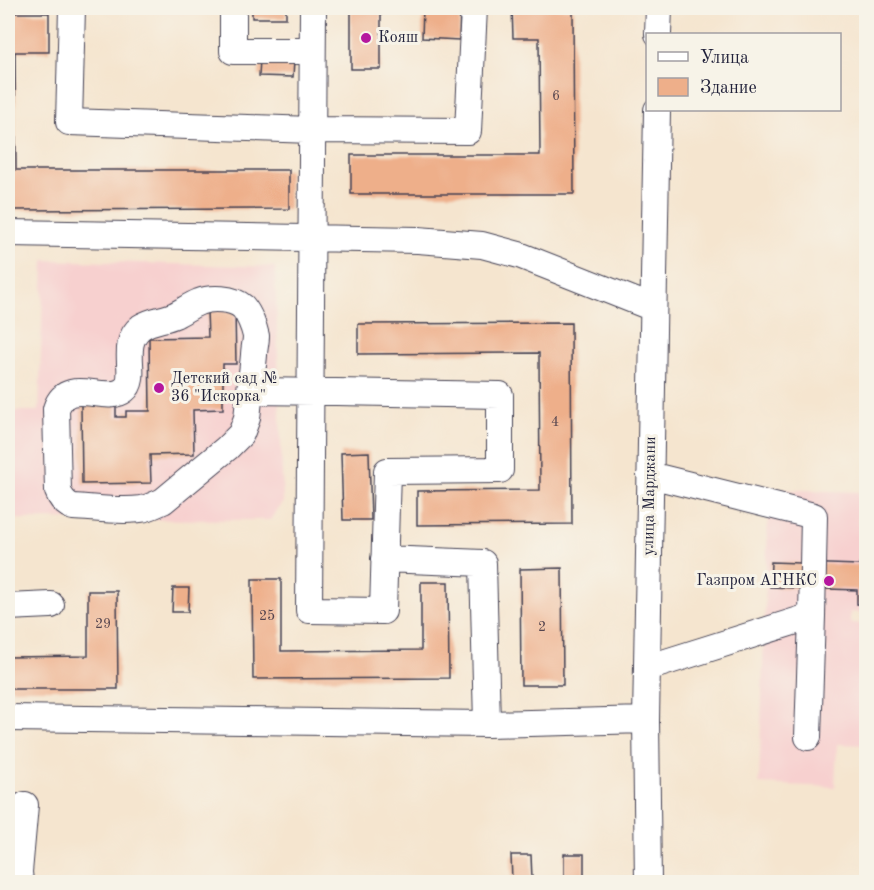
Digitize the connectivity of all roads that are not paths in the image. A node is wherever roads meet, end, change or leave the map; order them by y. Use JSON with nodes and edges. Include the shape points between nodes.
{"nodes":[{"id":1,"x":72,"y":8,"type":"edge"},
{"id":2,"x":233,"y":8,"type":"edge"},
{"id":3,"x":313,"y":8,"type":"edge"},
{"id":4,"x":474,"y":8,"type":"edge"},
{"id":5,"x":659,"y":8,"type":"edge"},
{"id":6,"x":658,"y":33,"type":"edge"},
{"id":7,"x":312,"y":51,"type":"junction"},
{"id":8,"x":657,"y":111,"type":"edge"},
{"id":9,"x":312,"y":130,"type":"junction"},
{"id":10,"x":8,"y":233,"type":"edge"},
{"id":11,"x":310,"y":238,"type":"junction"},
{"id":12,"x":653,"y":308,"type":"junction"},
{"id":13,"x":250,"y":391,"type":"junction"},
{"id":14,"x":309,"y":392,"type":"junction"},
{"id":15,"x":650,"y":476,"type":"junction"},
{"id":16,"x":384,"y":559,"type":"junction"},
{"id":17,"x":51,"y":605,"type":"dead end"},
{"id":18,"x":8,"y":607,"type":"edge"},
{"id":19,"x":812,"y":616,"type":"junction"},
{"id":20,"x":647,"y":668,"type":"junction"},
{"id":21,"x":8,"y":718,"type":"edge"},
{"id":22,"x":646,"y":720,"type":"junction"},
{"id":23,"x":487,"y":724,"type":"junction"},
{"id":24,"x":808,"y":737,"type":"dead end"},
{"id":25,"x":25,"y":805,"type":"dead end"},
{"id":26,"x":20,"y":882,"type":"edge"},
{"id":27,"x":648,"y":882,"type":"edge"}],
"edges":[{"from":1,"to":9,"type":"street","via":[[69,122]]},
{"from":2,"to":7,"type":"street","via":[[233,51]]},
{"from":3,"to":7,"type":"street"},
{"from":4,"to":9,"type":"street","via":[[468,131]]},
{"from":5,"to":6,"type":"street"},
{"from":7,"to":9,"type":"street"},
{"from":8,"to":12,"type":"street","name":"улица Марджани"},
{"from":9,"to":11,"type":"street"},
{"from":10,"to":11,"type":"street"},
{"from":11,"to":12,"type":"street","via":[[482,245],[519,255]]},
{"from":11,"to":14,"type":"street"},
{"from":12,"to":15,"type":"street","name":"улица Марджани"},
{"from":13,"to":13,"type":"street","via":[[256,337],[242,307],[214,299],[149,322],[139,328],[129,346],[130,378],[122,392],[70,392],[58,401],[60,498],[73,507],[132,510],[164,501],[241,434]]},
{"from":13,"to":14,"type":"street"},
{"from":14,"to":16,"type":"street","via":[[309,610],[383,611]]},
{"from":14,"to":16,"type":"street","via":[[500,395],[500,470],[387,471]]},
{"from":15,"to":19,"type":"street","via":[[814,516]]},
{"from":15,"to":20,"type":"street","name":"улица Марджани"},
{"from":16,"to":23,"type":"street","via":[[483,562]]},
{"from":17,"to":18,"type":"street"},
{"from":19,"to":20,"type":"street"},
{"from":19,"to":24,"type":"street"},
{"from":20,"to":22,"type":"street","name":"улица Марджани"},
{"from":21,"to":23,"type":"street"},
{"from":22,"to":23,"type":"street"},
{"from":22,"to":27,"type":"street","name":"улица Марджани"},
{"from":25,"to":26,"type":"street"}]}
